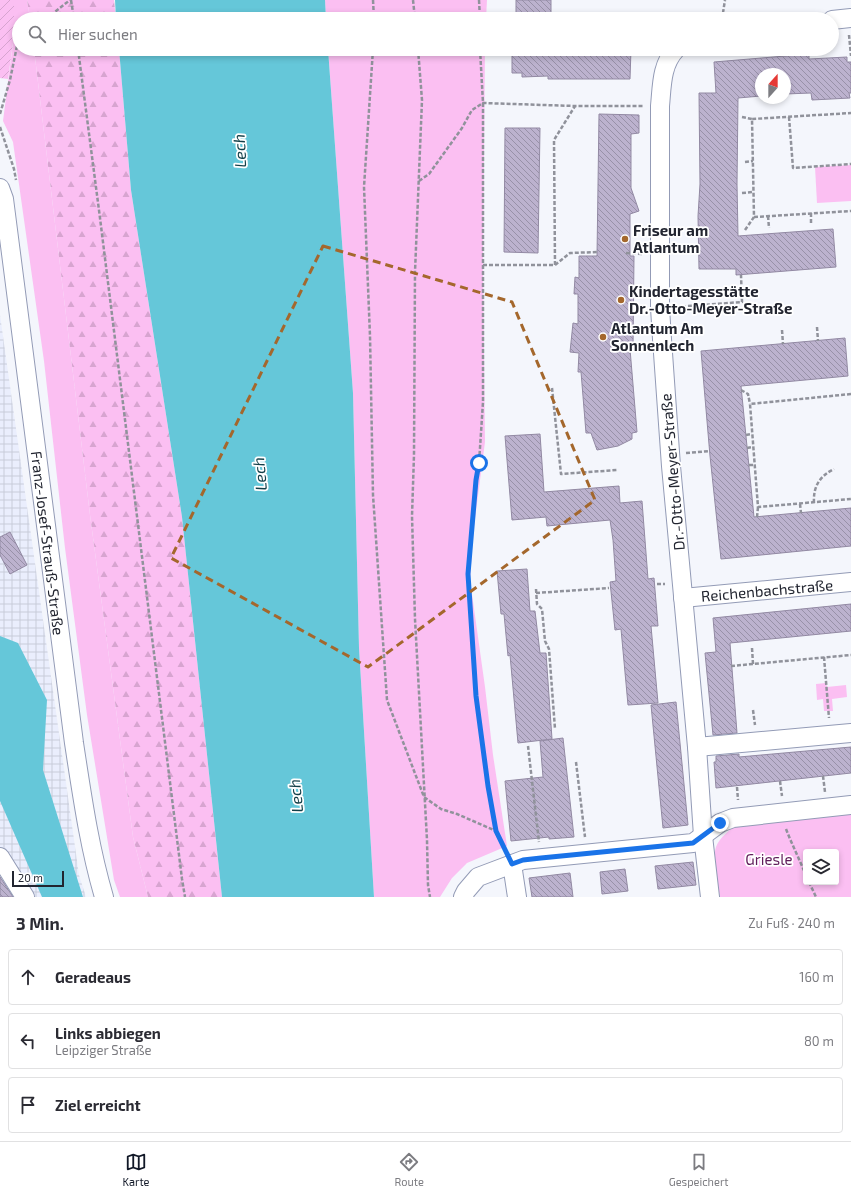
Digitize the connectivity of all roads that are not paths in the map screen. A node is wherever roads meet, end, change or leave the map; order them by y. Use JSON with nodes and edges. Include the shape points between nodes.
{"nodes":[{"id":1,"x":851,"y":18,"type":"edge"},
{"id":2,"x":839,"y":19,"type":"edge"},
{"id":3,"x":670,"y":56,"type":"edge"},
{"id":4,"x":0,"y":188,"type":"edge"},
{"id":5,"x":851,"y":582,"type":"edge"},
{"id":6,"x":683,"y":598,"type":"junction"},
{"id":7,"x":851,"y":734,"type":"edge"},
{"id":8,"x":697,"y":747,"type":"junction"},
{"id":9,"x":851,"y":805,"type":"edge"},
{"id":10,"x":703,"y":836,"type":"junction"},
{"id":11,"x":0,"y":857,"type":"edge"},
{"id":12,"x":512,"y":864,"type":"junction"},
{"id":13,"x":25,"y":897,"type":"edge"},
{"id":14,"x":104,"y":897,"type":"edge"},
{"id":15,"x":463,"y":897,"type":"edge"},
{"id":16,"x":517,"y":897,"type":"edge"},
{"id":17,"x":710,"y":897,"type":"edge"}],
"edges":[{"from":1,"to":2,"type":"street"},
{"from":3,"to":6,"type":"street","name":"Dr.-Otto-Meyer-Straße","via":[[662,74],[660,106],[660,308]]},
{"from":4,"to":14,"type":"street","name":"Franz-Josef-Strauß-Straße","via":[[4,199],[78,773],[86,826]]},
{"from":5,"to":6,"type":"street","name":"Reichenbachstraße"},
{"from":6,"to":8,"type":"street","name":"Dr.-Otto-Meyer-Straße"},
{"from":7,"to":8,"type":"street","via":[[783,733]]},
{"from":8,"to":10,"type":"street","name":"Dr.-Otto-Meyer-Straße"},
{"from":9,"to":10,"type":"street","via":[[733,818],[720,823]]},
{"from":10,"to":12,"type":"street","via":[[693,843],[523,860]]},
{"from":10,"to":17,"type":"street","name":"Dr.-Otto-Meyer-Straße"},
{"from":11,"to":13,"type":"street"},
{"from":12,"to":15,"type":"street","via":[[478,877]]},
{"from":12,"to":16,"type":"street"}]}
